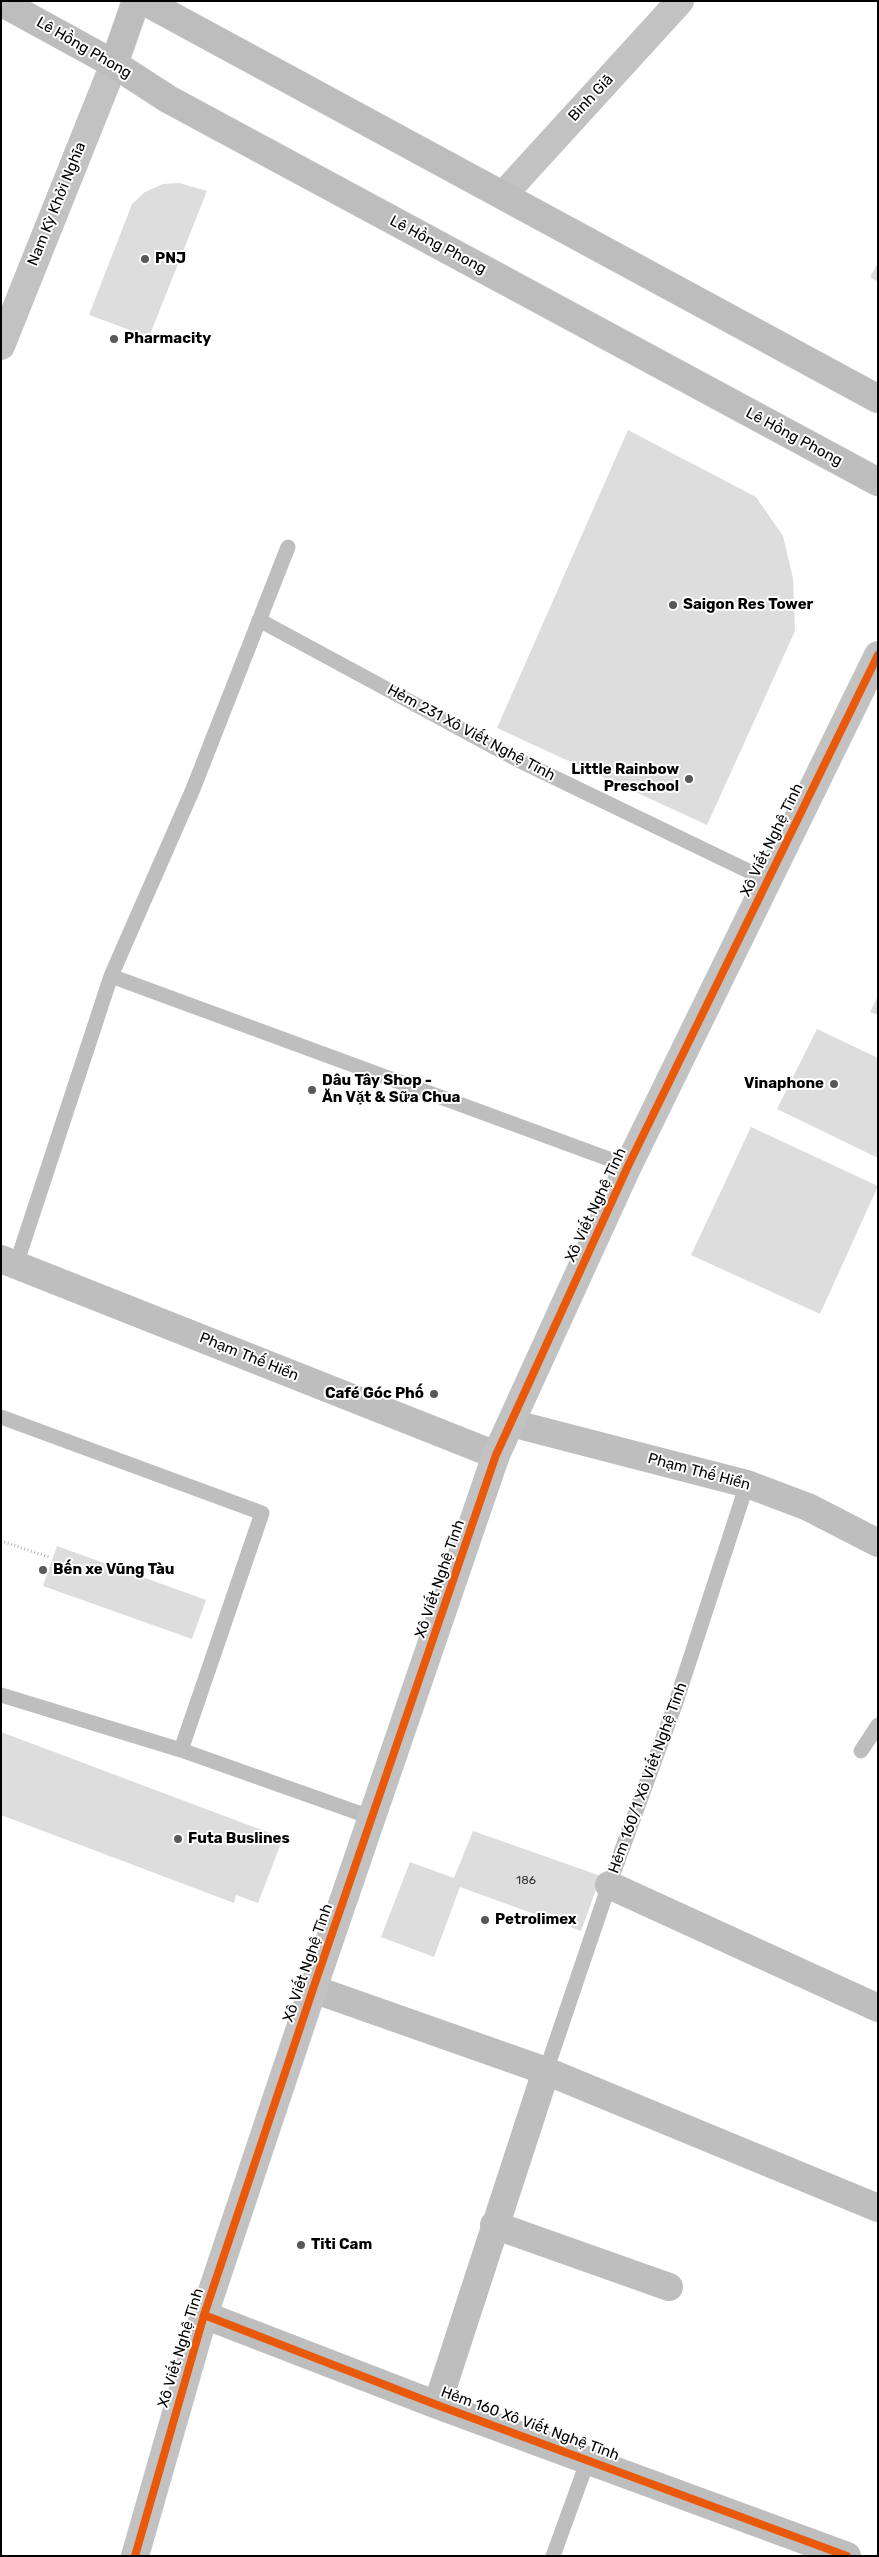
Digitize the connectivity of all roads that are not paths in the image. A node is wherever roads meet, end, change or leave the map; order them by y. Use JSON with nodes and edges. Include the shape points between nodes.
{"nodes":[{"id":1,"x":136,"y":1,"type":"edge"},
{"id":2,"x":144,"y":1,"type":"edge"},
{"id":3,"x":680,"y":1,"type":"edge"},
{"id":4,"x":1,"y":2,"type":"edge"},
{"id":5,"x":28,"y":8,"type":"edge"},
{"id":6,"x":114,"y":64,"type":"junction"},
{"id":7,"x":503,"y":194,"type":"junction"},
{"id":8,"x":1,"y":346,"type":"edge"},
{"id":9,"x":878,"y":399,"type":"edge"},
{"id":10,"x":878,"y":482,"type":"edge"},
{"id":11,"x":288,"y":547,"type":"dead end"},
{"id":12,"x":259,"y":620,"type":"junction"},
{"id":13,"x":878,"y":655,"type":"edge"},
{"id":14,"x":767,"y":880,"type":"junction"},
{"id":15,"x":111,"y":976,"type":"junction"},
{"id":16,"x":628,"y":1166,"type":"junction"},
{"id":17,"x":9,"y":1262,"type":"edge"},
{"id":18,"x":1,"y":1417,"type":"edge"},
{"id":19,"x":512,"y":1423,"type":"junction"},
{"id":20,"x":496,"y":1455,"type":"junction"},
{"id":21,"x":747,"y":1484,"type":"junction"},
{"id":22,"x":878,"y":1543,"type":"edge"},
{"id":23,"x":1,"y":1695,"type":"edge"},
{"id":24,"x":878,"y":1725,"type":"edge"},
{"id":25,"x":181,"y":1750,"type":"junction"},
{"id":26,"x":861,"y":1751,"type":"dead end"},
{"id":27,"x":373,"y":1818,"type":"junction"},
{"id":28,"x":609,"y":1885,"type":"junction"},
{"id":29,"x":313,"y":1989,"type":"junction"},
{"id":30,"x":878,"y":2008,"type":"edge"},
{"id":31,"x":546,"y":2071,"type":"junction"},
{"id":32,"x":878,"y":2208,"type":"edge"},
{"id":33,"x":494,"y":2225,"type":"junction"},
{"id":34,"x":669,"y":2287,"type":"dead end"},
{"id":35,"x":204,"y":2315,"type":"junction"},
{"id":36,"x":437,"y":2405,"type":"junction"},
{"id":37,"x":588,"y":2460,"type":"junction"},
{"id":38,"x":135,"y":2556,"type":"edge"},
{"id":39,"x":553,"y":2556,"type":"edge"},
{"id":40,"x":847,"y":2556,"type":"edge"}],
"edges":[{"from":1,"to":6,"type":"main road"},
{"from":2,"to":7,"type":"main road"},
{"from":3,"to":7,"type":"street","name":"Bình Giã"},
{"from":4,"to":5,"type":"main road","name":"Lê Hồng Phong"},
{"from":5,"to":6,"type":"main road","name":"Lê Hồng Phong"},
{"from":6,"to":8,"type":"street","name":"Nam Kỳ Khởi Nghĩa"},
{"from":6,"to":10,"type":"main road","name":"Lê Hồng Phong","via":[[168,99]]},
{"from":7,"to":9,"type":"main road"},
{"from":11,"to":12,"type":"lane"},
{"from":12,"to":14,"type":"lane","name":"Hẻm 231 Xô Viết Nghệ Tĩnh","via":[[518,760]]},
{"from":12,"to":15,"type":"lane","via":[[193,789]]},
{"from":13,"to":14,"type":"street","name":"Xô Viết Nghệ Tĩnh"},
{"from":14,"to":16,"type":"street","name":"Xô Viết Nghệ Tĩnh"},
{"from":15,"to":16,"type":"lane"},
{"from":15,"to":17,"type":"lane"},
{"from":16,"to":19,"type":"street","name":"Xô Viết Nghệ Tĩnh"},
{"from":17,"to":20,"type":"street","name":"Phạm Thế Hiển"},
{"from":18,"to":25,"type":"lane","via":[[262,1513]]},
{"from":19,"to":20,"type":"street","name":"Xô Viết Nghệ Tĩnh"},
{"from":19,"to":21,"type":"street","name":"Phạm Thế Hiển"},
{"from":20,"to":27,"type":"street","name":"Xô Viết Nghệ Tĩnh"},
{"from":21,"to":22,"type":"street","name":"Phạm Thế Hiển","via":[[808,1508]]},
{"from":21,"to":28,"type":"lane","name":"Hẻm 160/1 Xô Viết Nghệ Tĩnh","via":[[676,1705]]},
{"from":23,"to":25,"type":"lane"},
{"from":24,"to":26,"type":"lane"},
{"from":25,"to":27,"type":"lane"},
{"from":27,"to":29,"type":"street","name":"Xô Viết Nghệ Tĩnh"},
{"from":28,"to":30,"type":"street"},
{"from":28,"to":31,"type":"lane","name":"Hẻm 160/1 Xô Viết Nghệ Tĩnh"},
{"from":29,"to":31,"type":"street"},
{"from":29,"to":35,"type":"street","name":"Xô Viết Nghệ Tĩnh"},
{"from":31,"to":32,"type":"street"},
{"from":31,"to":33,"type":"street"},
{"from":33,"to":34,"type":"street"},
{"from":33,"to":36,"type":"street"},
{"from":35,"to":36,"type":"street","name":"Hẻm 160 Xô Viết Nghệ Tĩnh"},
{"from":35,"to":38,"type":"street","name":"Xô Viết Nghệ Tĩnh"},
{"from":36,"to":37,"type":"street","name":"Hẻm 160 Xô Viết Nghệ Tĩnh"},
{"from":37,"to":39,"type":"lane"},
{"from":37,"to":40,"type":"street","name":"Hẻm 160 Xô Viết Nghệ Tĩnh"}]}
